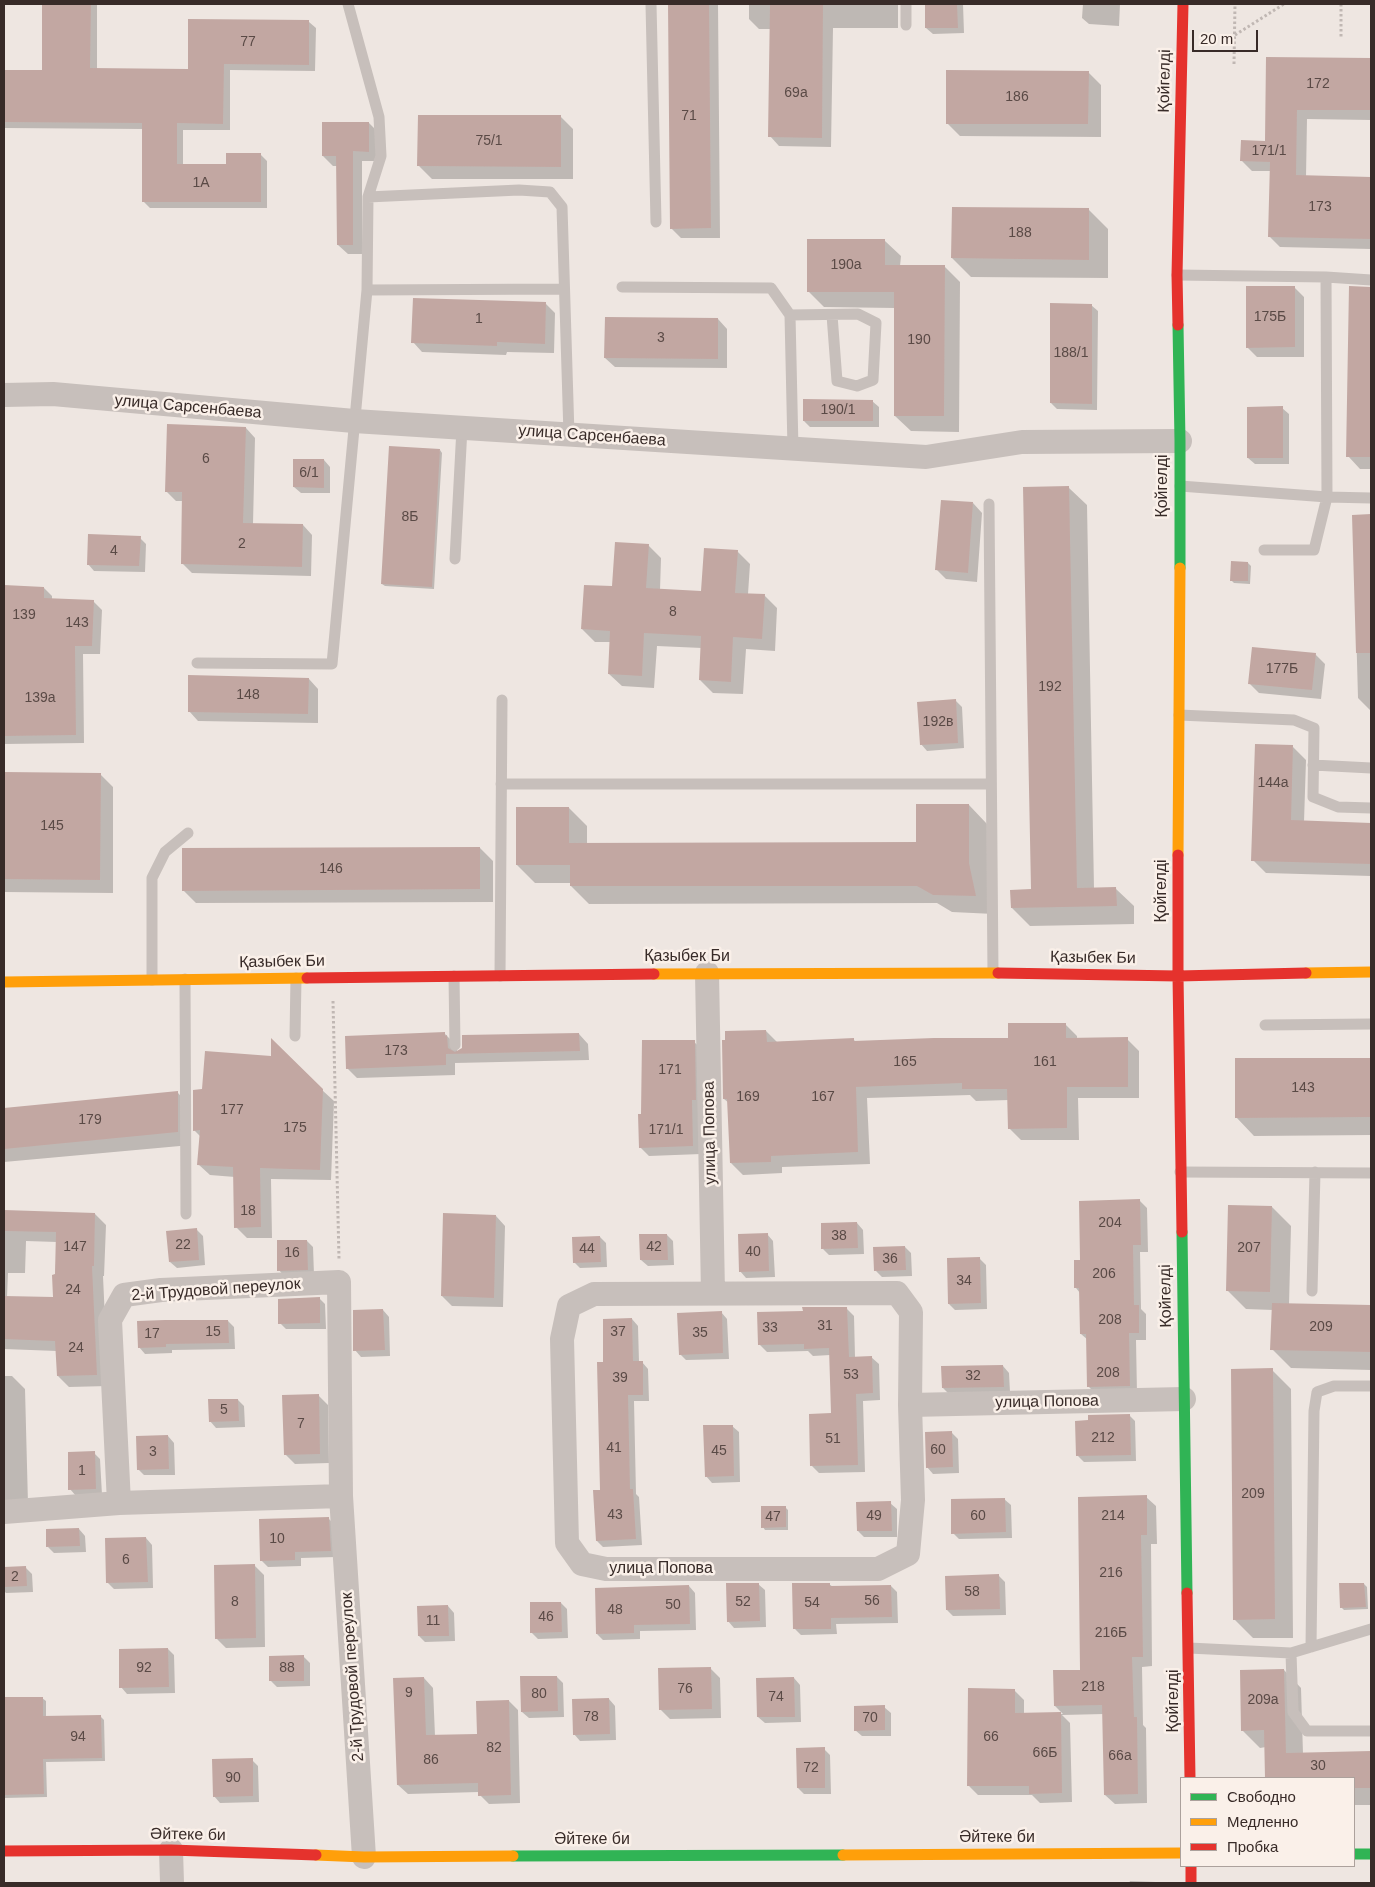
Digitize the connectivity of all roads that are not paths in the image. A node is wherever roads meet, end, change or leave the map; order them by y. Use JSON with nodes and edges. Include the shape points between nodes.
{"nodes":[{"id":1,"x":348,"y":4,"type":"edge"},
{"id":2,"x":651,"y":4,"type":"edge"},
{"id":3,"x":906,"y":4,"type":"edge"},
{"id":4,"x":1183,"y":4,"type":"edge"},
{"id":5,"x":906,"y":25,"type":"dead end"},
{"id":6,"x":368,"y":197,"type":"junction"},
{"id":7,"x":656,"y":222,"type":"dead end"},
{"id":8,"x":1177,"y":275,"type":"junction"},
{"id":9,"x":1326,"y":277,"type":"junction"},
{"id":10,"x":1371,"y":280,"type":"edge"},
{"id":11,"x":622,"y":287,"type":"dead end"},
{"id":12,"x":564,"y":289,"type":"junction"},
{"id":13,"x":367,"y":290,"type":"junction"},
{"id":14,"x":790,"y":315,"type":"junction"},
{"id":15,"x":832,"y":315,"type":"junction"},
{"id":16,"x":4,"y":395,"type":"edge"},
{"id":17,"x":354,"y":421,"type":"junction"},
{"id":18,"x":462,"y":428,"type":"junction"},
{"id":19,"x":569,"y":435,"type":"junction"},
{"id":20,"x":1180,"y":441,"type":"junction"},
{"id":21,"x":793,"y":449,"type":"junction"},
{"id":22,"x":1180,"y":486,"type":"junction"},
{"id":23,"x":1328,"y":497,"type":"junction"},
{"id":24,"x":1371,"y":498,"type":"edge"},
{"id":25,"x":989,"y":504,"type":"dead end"},
{"id":26,"x":1264,"y":550,"type":"dead end"},
{"id":27,"x":455,"y":559,"type":"dead end"},
{"id":28,"x":197,"y":663,"type":"dead end"},
{"id":29,"x":502,"y":700,"type":"dead end"},
{"id":30,"x":1179,"y":715,"type":"junction"},
{"id":31,"x":1313,"y":765,"type":"junction"},
{"id":32,"x":1371,"y":768,"type":"edge"},
{"id":33,"x":501,"y":784,"type":"junction"},
{"id":34,"x":991,"y":784,"type":"junction"},
{"id":35,"x":1371,"y":808,"type":"edge"},
{"id":36,"x":188,"y":833,"type":"dead end"},
{"id":37,"x":1371,"y":972,"type":"edge"},
{"id":38,"x":707,"y":973,"type":"junction"},
{"id":39,"x":993,"y":973,"type":"junction"},
{"id":40,"x":454,"y":976,"type":"junction"},
{"id":41,"x":500,"y":976,"type":"junction"},
{"id":42,"x":1178,"y":976,"type":"junction"},
{"id":43,"x":296,"y":978,"type":"junction"},
{"id":44,"x":185,"y":979,"type":"junction"},
{"id":45,"x":152,"y":980,"type":"junction"},
{"id":46,"x":4,"y":982,"type":"edge"},
{"id":47,"x":1371,"y":1024,"type":"edge"},
{"id":48,"x":1265,"y":1025,"type":"dead end"},
{"id":49,"x":295,"y":1036,"type":"dead end"},
{"id":50,"x":455,"y":1045,"type":"dead end"},
{"id":51,"x":1180,"y":1172,"type":"junction"},
{"id":52,"x":1315,"y":1172,"type":"junction"},
{"id":53,"x":1371,"y":1173,"type":"edge"},
{"id":54,"x":186,"y":1214,"type":"dead end"},
{"id":55,"x":1312,"y":1291,"type":"dead end"},
{"id":56,"x":713,"y":1293,"type":"junction"},
{"id":57,"x":1371,"y":1386,"type":"edge"},
{"id":58,"x":1184,"y":1399,"type":"junction"},
{"id":59,"x":910,"y":1406,"type":"junction"},
{"id":60,"x":342,"y":1496,"type":"junction"},
{"id":61,"x":119,"y":1503,"type":"junction"},
{"id":62,"x":4,"y":1512,"type":"edge"},
{"id":63,"x":1371,"y":1629,"type":"edge"},
{"id":64,"x":1311,"y":1647,"type":"junction"},
{"id":65,"x":1189,"y":1648,"type":"junction"},
{"id":66,"x":1291,"y":1653,"type":"junction"},
{"id":67,"x":1371,"y":1731,"type":"edge"},
{"id":68,"x":1190,"y":1777,"type":"edge"},
{"id":69,"x":171,"y":1850,"type":"junction"},
{"id":70,"x":4,"y":1851,"type":"edge"},
{"id":71,"x":1180,"y":1853,"type":"edge"},
{"id":72,"x":1355,"y":1854,"type":"edge"},
{"id":73,"x":1371,"y":1854,"type":"edge"},
{"id":74,"x":364,"y":1857,"type":"junction"},
{"id":75,"x":1191,"y":1867,"type":"edge"},
{"id":76,"x":172,"y":1883,"type":"edge"},
{"id":77,"x":1191,"y":1883,"type":"edge"}],
"edges":[{"from":1,"to":6,"type":"lane","via":[[379,117],[381,156]]},
{"from":2,"to":7,"type":"lane"},
{"from":3,"to":5,"type":"lane"},
{"from":4,"to":8,"type":"street","name":"Қойгелді"},
{"from":6,"to":12,"type":"lane","via":[[519,190],[550,192],[562,207]]},
{"from":6,"to":13,"type":"lane"},
{"from":8,"to":9,"type":"lane"},
{"from":8,"to":20,"type":"street","name":"Қойгелді"},
{"from":9,"to":10,"type":"lane"},
{"from":9,"to":23,"type":"lane"},
{"from":11,"to":14,"type":"lane","via":[[771,288]]},
{"from":12,"to":13,"type":"lane"},
{"from":12,"to":19,"type":"lane"},
{"from":13,"to":17,"type":"lane"},
{"from":14,"to":15,"type":"lane"},
{"from":14,"to":21,"type":"lane"},
{"from":15,"to":15,"type":"lane","via":[[858,314],[876,323],[873,380],[857,386],[837,381]]},
{"from":16,"to":17,"type":"street","name":"улица Сарсенбаева","via":[[53,394]]},
{"from":17,"to":18,"type":"street","name":"улица Сарсенбаева"},
{"from":17,"to":28,"type":"lane","via":[[332,664]]},
{"from":18,"to":19,"type":"street","name":"улица Сарсенбаева"},
{"from":18,"to":27,"type":"lane"},
{"from":19,"to":21,"type":"street","name":"улица Сарсенбаева"},
{"from":20,"to":21,"type":"street","name":"улица Сарсенбаева","via":[[1022,442],[926,457]]},
{"from":20,"to":22,"type":"street","name":"Қойгелді"},
{"from":22,"to":23,"type":"lane"},
{"from":22,"to":30,"type":"street","name":"Қойгелді"},
{"from":23,"to":24,"type":"lane"},
{"from":23,"to":26,"type":"lane","via":[[1314,550]]},
{"from":25,"to":34,"type":"lane"},
{"from":29,"to":33,"type":"lane"},
{"from":30,"to":31,"type":"lane","via":[[1294,720],[1314,728]]},
{"from":30,"to":42,"type":"street","name":"Қойгелді"},
{"from":31,"to":32,"type":"lane"},
{"from":31,"to":35,"type":"lane","via":[[1313,797],[1338,807]]},
{"from":33,"to":34,"type":"lane"},
{"from":33,"to":41,"type":"lane"},
{"from":34,"to":39,"type":"lane"},
{"from":36,"to":45,"type":"lane","via":[[165,852],[152,878]]},
{"from":37,"to":42,"type":"street","name":"Қазыбек Би"},
{"from":38,"to":39,"type":"street","name":"Қазыбек Би"},
{"from":38,"to":41,"type":"street","name":"Қазыбек Би"},
{"from":38,"to":56,"type":"street","name":"улица Попова"},
{"from":39,"to":42,"type":"street","name":"Қазыбек Би"},
{"from":40,"to":41,"type":"street","name":"Қазыбек Би"},
{"from":40,"to":43,"type":"street","name":"Қазыбек Би"},
{"from":40,"to":50,"type":"lane"},
{"from":42,"to":51,"type":"street","name":"Қойгелді"},
{"from":43,"to":44,"type":"street","name":"Қазыбек Би"},
{"from":43,"to":49,"type":"lane"},
{"from":44,"to":45,"type":"street","name":"Қазыбек Би"},
{"from":44,"to":54,"type":"lane"},
{"from":45,"to":46,"type":"street","name":"Қазыбек Би"},
{"from":47,"to":48,"type":"lane"},
{"from":51,"to":52,"type":"lane"},
{"from":51,"to":58,"type":"street","name":"Қойгелді"},
{"from":52,"to":53,"type":"lane"},
{"from":52,"to":55,"type":"lane"},
{"from":56,"to":59,"type":"street","name":"улица Попова","via":[[897,1293],[911,1312]]},
{"from":56,"to":59,"type":"street","name":"улица Попова","via":[[594,1294],[569,1306],[562,1338],[567,1543],[582,1564],[606,1569],[878,1569],[908,1554],[913,1500]]},
{"from":57,"to":64,"type":"lane","via":[[1334,1386],[1317,1392],[1314,1411]]},
{"from":58,"to":59,"type":"street","name":"улица Попова"},
{"from":58,"to":65,"type":"street","name":"Қойгелді"},
{"from":60,"to":61,"type":"street"},
{"from":60,"to":61,"type":"street","name":"2-й Трудовой переулок","via":[[339,1282],[161,1290],[124,1295],[110,1320]]},
{"from":60,"to":74,"type":"street","name":"2-й Трудовой переулок"},
{"from":61,"to":62,"type":"street"},
{"from":63,"to":64,"type":"lane"},
{"from":64,"to":66,"type":"lane"},
{"from":65,"to":66,"type":"lane"},
{"from":65,"to":68,"type":"street","name":"Қойгелді"},
{"from":66,"to":67,"type":"lane","via":[[1293,1712],[1308,1731]]},
{"from":69,"to":70,"type":"street","name":"Әйтеке би"},
{"from":69,"to":74,"type":"street","name":"Әйтеке би"},
{"from":69,"to":76,"type":"street"},
{"from":71,"to":74,"type":"street","name":"Әйтеке би"},
{"from":72,"to":73,"type":"street"},
{"from":75,"to":77,"type":"street"}]}
